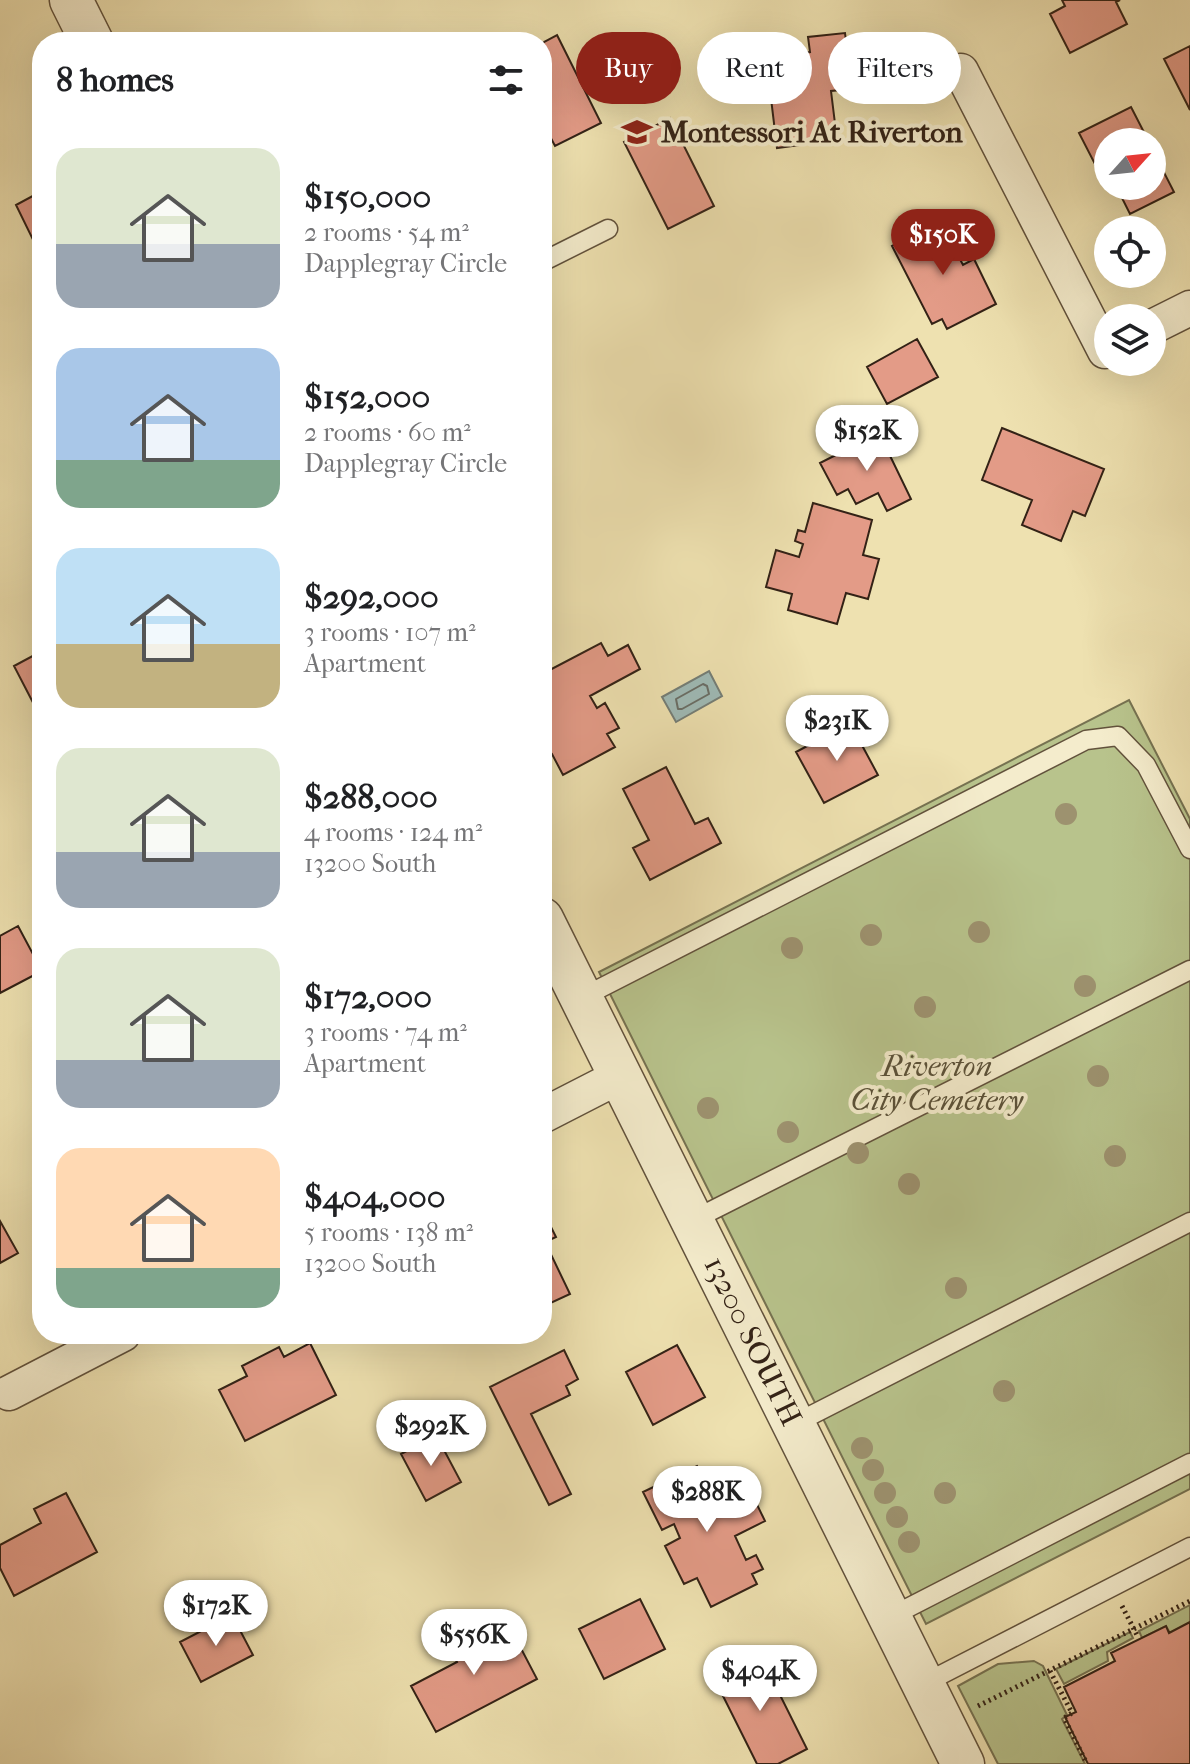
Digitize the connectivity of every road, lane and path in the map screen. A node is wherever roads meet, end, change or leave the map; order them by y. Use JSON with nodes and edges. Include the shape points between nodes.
{"nodes":[{"id":1,"x":71,"y":0,"type":"edge"},
{"id":2,"x":87,"y":32,"type":"edge"},
{"id":3,"x":961,"y":71,"type":"dead end"},
{"id":4,"x":608,"y":229,"type":"dead end"},
{"id":5,"x":552,"y":257,"type":"edge"},
{"id":6,"x":1190,"y":308,"type":"edge"},
{"id":7,"x":1166,"y":320,"type":"edge"},
{"id":8,"x":1094,"y":330,"type":"edge"},
{"id":9,"x":1190,"y":849,"type":"edge"},
{"id":10,"x":552,"y":939,"type":"edge"},
{"id":11,"x":1190,"y":970,"type":"edge"},
{"id":12,"x":581,"y":998,"type":"junction"},
{"id":13,"x":620,"y":1076,"type":"junction"},
{"id":14,"x":552,"y":1111,"type":"edge"},
{"id":15,"x":693,"y":1220,"type":"junction"},
{"id":16,"x":1190,"y":1222,"type":"edge"},
{"id":17,"x":104,"y":1344,"type":"edge"},
{"id":18,"x":9,"y":1393,"type":"dead end"},
{"id":19,"x":794,"y":1424,"type":"junction"},
{"id":20,"x":1190,"y":1463,"type":"edge"},
{"id":21,"x":1190,"y":1547,"type":"edge"},
{"id":22,"x":1120,"y":1602,"type":"dead end"},
{"id":23,"x":1189,"y":1602,"type":"edge"},
{"id":24,"x":890,"y":1617,"type":"junction"},
{"id":25,"x":1134,"y":1629,"type":"junction"},
{"id":26,"x":1138,"y":1637,"type":"dead end"},
{"id":27,"x":1050,"y":1671,"type":"junction"},
{"id":28,"x":923,"y":1684,"type":"junction"},
{"id":29,"x":978,"y":1706,"type":"dead end"},
{"id":30,"x":954,"y":1761,"type":"edge"},
{"id":31,"x":1087,"y":1764,"type":"edge"}],
"edges":[{"from":1,"to":2,"type":"street"},
{"from":3,"to":8,"type":"street"},
{"from":4,"to":5,"type":"lane"},
{"from":6,"to":7,"type":"street"},
{"from":9,"to":12,"type":"lane","via":[[1146,765],[1118,736],[1086,740]]},
{"from":10,"to":12,"type":"street","name":"13200 SOUTH"},
{"from":11,"to":15,"type":"lane"},
{"from":12,"to":13,"type":"street","name":"13200 SOUTH"},
{"from":13,"to":14,"type":"street"},
{"from":13,"to":15,"type":"street","name":"13200 SOUTH"},
{"from":15,"to":19,"type":"street","name":"13200 SOUTH"},
{"from":16,"to":19,"type":"lane"},
{"from":17,"to":18,"type":"street"},
{"from":19,"to":24,"type":"street","name":"13200 SOUTH"},
{"from":20,"to":24,"type":"lane"},
{"from":21,"to":28,"type":"lane"},
{"from":22,"to":25,"type":"path"},
{"from":23,"to":25,"type":"path"},
{"from":24,"to":28,"type":"street","name":"13200 SOUTH"},
{"from":25,"to":26,"type":"path"},
{"from":25,"to":27,"type":"path"},
{"from":27,"to":29,"type":"path"},
{"from":27,"to":31,"type":"path","via":[[1072,1713],[1064,1718]]},
{"from":28,"to":30,"type":"street","name":"13200 SOUTH"}]}
